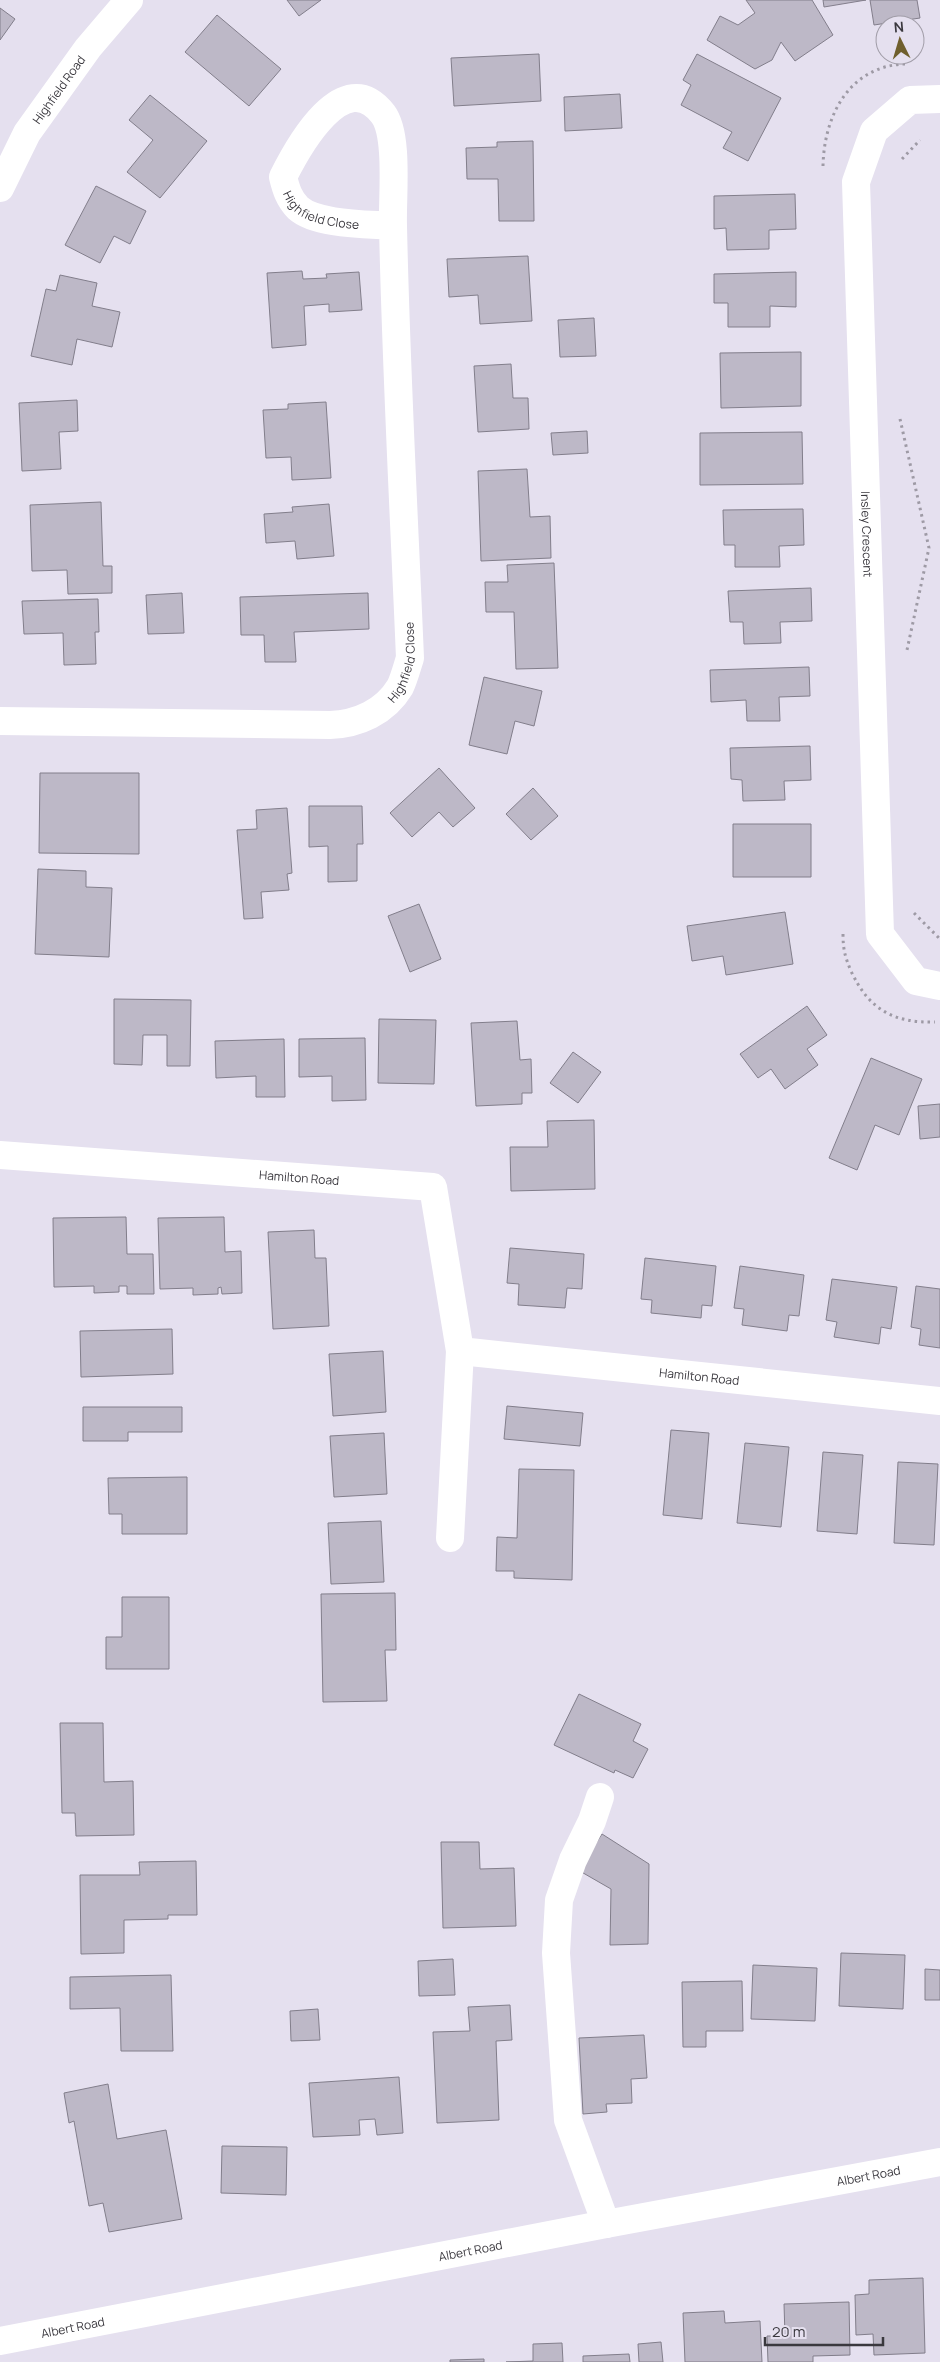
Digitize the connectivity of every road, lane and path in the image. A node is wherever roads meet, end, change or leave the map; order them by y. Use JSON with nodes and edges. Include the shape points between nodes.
{"nodes":[{"id":1,"x":129,"y":0,"type":"edge"},
{"id":2,"x":940,"y":99,"type":"edge"},
{"id":3,"x":0,"y":188,"type":"edge"},
{"id":4,"x":393,"y":226,"type":"junction"},
{"id":5,"x":899,"y":415,"type":"dead end"},
{"id":6,"x":906,"y":658,"type":"dead end"},
{"id":7,"x":0,"y":721,"type":"edge"},
{"id":8,"x":940,"y":986,"type":"edge"},
{"id":9,"x":0,"y":1156,"type":"edge"},
{"id":10,"x":460,"y":1351,"type":"junction"},
{"id":11,"x":940,"y":1401,"type":"edge"},
{"id":12,"x":450,"y":1538,"type":"dead end"},
{"id":13,"x":600,"y":1797,"type":"dead end"},
{"id":14,"x":940,"y":2162,"type":"edge"},
{"id":15,"x":606,"y":2224,"type":"junction"},
{"id":16,"x":0,"y":2341,"type":"edge"}],
"edges":[{"from":1,"to":3,"type":"street","name":"Highfield Road","via":[[88,48],[27,133]]},
{"from":2,"to":8,"type":"street","name":"Insley Crescent","via":[[910,100],[874,131],[856,182],[880,934],[916,981]]},
{"from":4,"to":4,"type":"street","name":"Highfield Close","via":[[392,137],[383,114],[369,102],[354,98],[340,101],[327,111],[292,158],[283,177],[287,193],[299,209],[318,218]]},
{"from":4,"to":7,"type":"street","name":"Highfield Close","via":[[410,658],[400,687],[389,701],[372,715],[350,724]]},
{"from":5,"to":6,"type":"path","via":[[929,548]]},
{"from":9,"to":10,"type":"street","name":"Hamilton Road","via":[[433,1187]]},
{"from":10,"to":11,"type":"street","name":"Hamilton Road"},
{"from":10,"to":12,"type":"street","name":"Hamilton Road"},
{"from":13,"to":15,"type":"street","via":[[559,1900],[556,1953],[568,2120]]},
{"from":14,"to":15,"type":"street","name":"Albert Road"},
{"from":15,"to":16,"type":"street","name":"Albert Road"}]}
